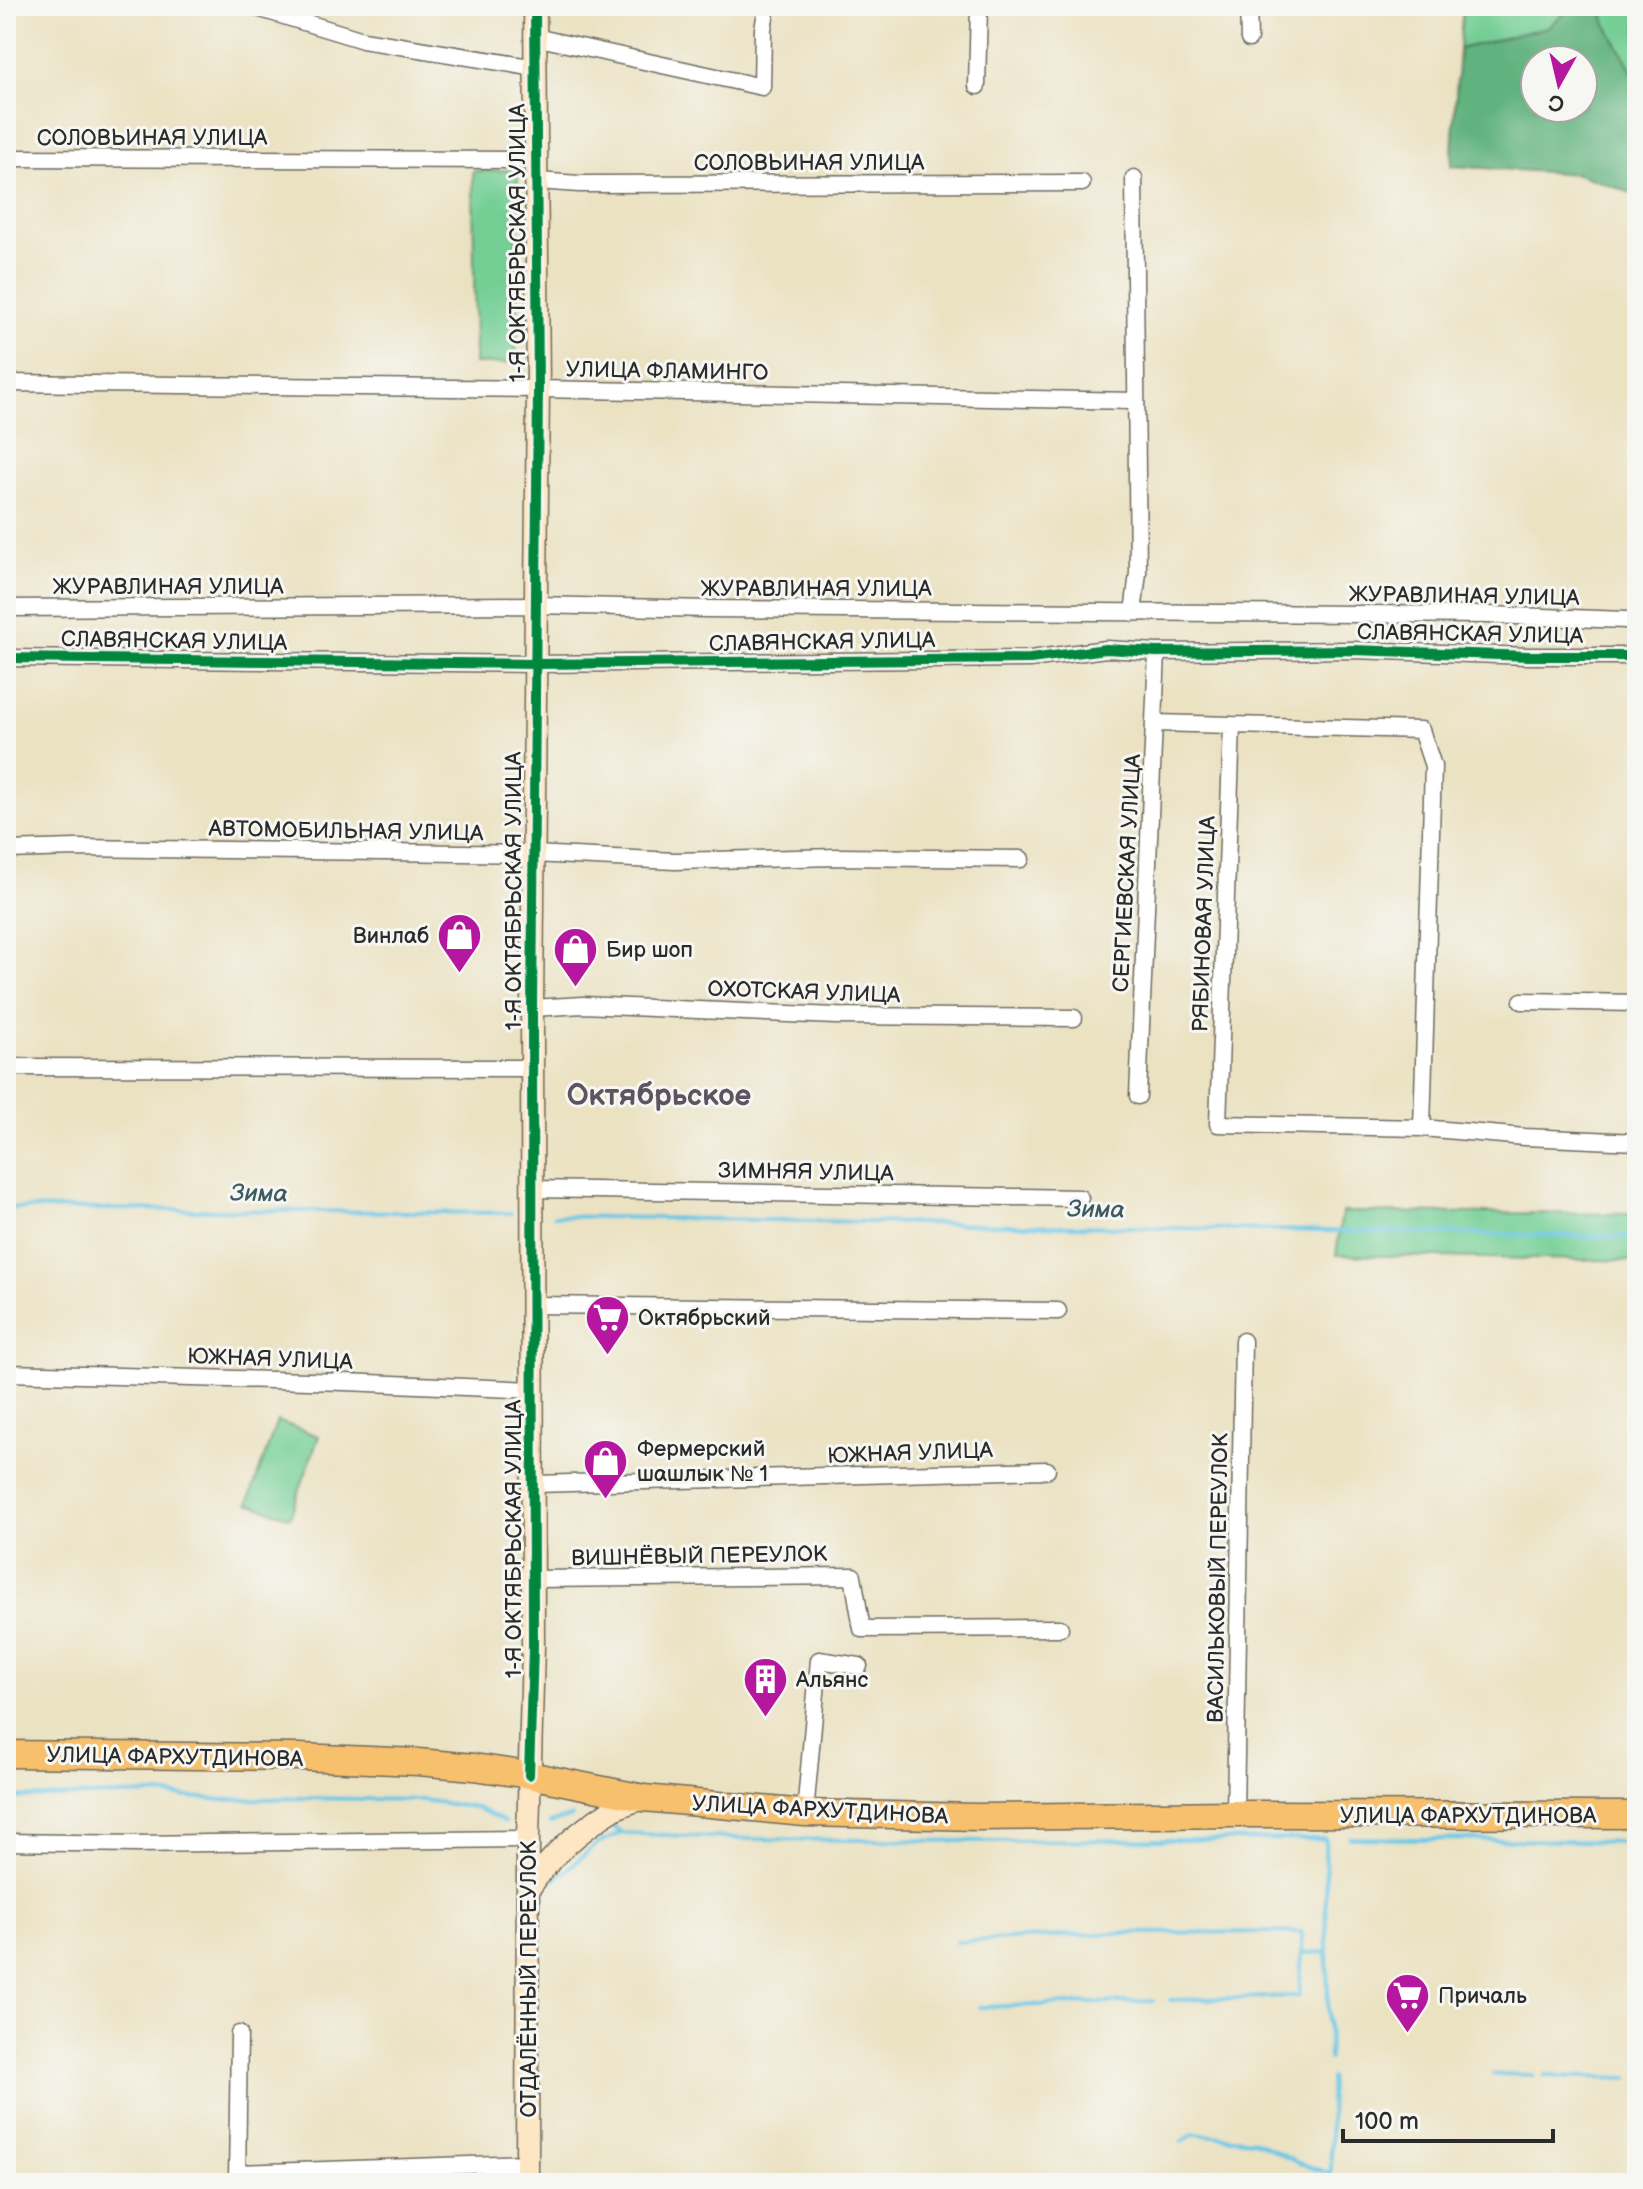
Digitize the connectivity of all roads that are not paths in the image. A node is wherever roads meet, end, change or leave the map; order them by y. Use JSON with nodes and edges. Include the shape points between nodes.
{"nodes":[{"id":1,"x":251,"y":6,"type":"edge"},
{"id":2,"x":535,"y":6,"type":"edge"},
{"id":3,"x":767,"y":6,"type":"edge"},
{"id":4,"x":979,"y":6,"type":"edge"},
{"id":5,"x":1248,"y":6,"type":"edge"},
{"id":6,"x":535,"y":37,"type":"junction"},
{"id":7,"x":1249,"y":39,"type":"dead end"},
{"id":8,"x":536,"y":68,"type":"junction"},
{"id":9,"x":977,"y":86,"type":"dead end"},
{"id":10,"x":6,"y":158,"type":"edge"},
{"id":11,"x":537,"y":171,"type":"junction"},
{"id":12,"x":1134,"y":178,"type":"dead end"},
{"id":13,"x":1082,"y":183,"type":"dead end"},
{"id":14,"x":6,"y":383,"type":"edge"},
{"id":15,"x":538,"y":389,"type":"junction"},
{"id":16,"x":1136,"y":401,"type":"junction"},
{"id":17,"x":536,"y":605,"type":"junction"},
{"id":18,"x":6,"y":608,"type":"edge"},
{"id":19,"x":1133,"y":613,"type":"junction"},
{"id":20,"x":1626,"y":620,"type":"dead end"},
{"id":21,"x":1157,"y":652,"type":"junction"},
{"id":22,"x":1637,"y":656,"type":"edge"},
{"id":23,"x":6,"y":658,"type":"edge"},
{"id":24,"x":535,"y":664,"type":"junction"},
{"id":25,"x":1154,"y":723,"type":"junction"},
{"id":26,"x":1232,"y":725,"type":"junction"},
{"id":27,"x":6,"y":850,"type":"edge"},
{"id":28,"x":533,"y":854,"type":"junction"},
{"id":29,"x":1021,"y":859,"type":"dead end"},
{"id":30,"x":1522,"y":1001,"type":"dead end"},
{"id":31,"x":1637,"y":1003,"type":"edge"},
{"id":32,"x":532,"y":1008,"type":"junction"},
{"id":33,"x":1074,"y":1018,"type":"dead end"},
{"id":34,"x":6,"y":1067,"type":"edge"},
{"id":35,"x":532,"y":1068,"type":"junction"},
{"id":36,"x":1138,"y":1096,"type":"dead end"},
{"id":37,"x":1422,"y":1128,"type":"junction"},
{"id":38,"x":1637,"y":1142,"type":"edge"},
{"id":39,"x":532,"y":1189,"type":"junction"},
{"id":40,"x":1080,"y":1198,"type":"dead end"},
{"id":41,"x":533,"y":1305,"type":"junction"},
{"id":42,"x":1058,"y":1311,"type":"dead end"},
{"id":43,"x":1243,"y":1341,"type":"dead end"},
{"id":44,"x":6,"y":1373,"type":"edge"},
{"id":45,"x":534,"y":1390,"type":"junction"},
{"id":46,"x":1047,"y":1470,"type":"dead end"},
{"id":47,"x":534,"y":1484,"type":"junction"},
{"id":48,"x":533,"y":1579,"type":"junction"},
{"id":49,"x":1060,"y":1628,"type":"dead end"},
{"id":50,"x":859,"y":1666,"type":"dead end"},
{"id":51,"x":6,"y":1754,"type":"edge"},
{"id":52,"x":529,"y":1775,"type":"junction"},
{"id":53,"x":644,"y":1798,"type":"junction"},
{"id":54,"x":805,"y":1813,"type":"junction"},
{"id":55,"x":1235,"y":1814,"type":"junction"},
{"id":56,"x":1637,"y":1815,"type":"edge"},
{"id":57,"x":528,"y":1839,"type":"junction"},
{"id":58,"x":6,"y":1842,"type":"edge"},
{"id":59,"x":529,"y":1888,"type":"junction"},
{"id":60,"x":239,"y":2034,"type":"dead end"},
{"id":61,"x":527,"y":2173,"type":"edge"},
{"id":62,"x":237,"y":2178,"type":"edge"}],
"edges":[{"from":1,"to":8,"type":"street","via":[[363,40]]},
{"from":2,"to":6,"type":"street","name":"1-Я ОКТЯБРЬСКАЯ УЛИЦА"},
{"from":3,"to":6,"type":"street","via":[[762,87]]},
{"from":4,"to":9,"type":"street"},
{"from":5,"to":7,"type":"street"},
{"from":6,"to":8,"type":"street","name":"1-Я ОКТЯБРЬСКАЯ УЛИЦА"},
{"from":8,"to":11,"type":"street","name":"1-Я ОКТЯБРЬСКАЯ УЛИЦА"},
{"from":10,"to":11,"type":"street","name":"СОЛОВЬИНАЯ УЛИЦА"},
{"from":11,"to":13,"type":"street","name":"СОЛОВЬИНАЯ УЛИЦА","via":[[579,184]]},
{"from":11,"to":15,"type":"street","name":"1-Я ОКТЯБРЬСКАЯ УЛИЦА"},
{"from":12,"to":16,"type":"street"},
{"from":14,"to":15,"type":"street","name":"УЛИЦА ФЛАМИНГО"},
{"from":15,"to":16,"type":"street","name":"УЛИЦА ФЛАМИНГО"},
{"from":15,"to":17,"type":"street","name":"1-Я ОКТЯБРЬСКАЯ УЛИЦА"},
{"from":16,"to":19,"type":"street","via":[[1138,573]]},
{"from":17,"to":18,"type":"street","name":"ЖУРАВЛИНАЯ УЛИЦА"},
{"from":17,"to":19,"type":"street","name":"ЖУРАВЛИНАЯ УЛИЦА"},
{"from":17,"to":24,"type":"street","name":"1-Я ОКТЯБРЬСКАЯ УЛИЦА"},
{"from":19,"to":20,"type":"street","name":"ЖУРАВЛИНАЯ УЛИЦА"},
{"from":21,"to":22,"type":"street","name":"СЛАВЯНСКАЯ УЛИЦА"},
{"from":21,"to":24,"type":"street","name":"СЛАВЯНСКАЯ УЛИЦА","via":[[1106,649],[1030,659]]},
{"from":21,"to":25,"type":"street","name":"СЕРГИЕВСКАЯ УЛИЦА"},
{"from":23,"to":24,"type":"street","name":"СЛАВЯНСКАЯ УЛИЦА"},
{"from":24,"to":28,"type":"street","name":"1-Я ОКТЯБРЬСКАЯ УЛИЦА"},
{"from":25,"to":26,"type":"street"},
{"from":25,"to":36,"type":"street","name":"СЕРГИЕВСКАЯ УЛИЦА"},
{"from":26,"to":37,"type":"street","via":[[1421,730],[1433,766]]},
{"from":26,"to":37,"type":"street","name":"РЯБИНОВАЯ УЛИЦА","via":[[1218,1124]]},
{"from":27,"to":28,"type":"street","name":"АВТОМОБИЛЬНАЯ УЛИЦА"},
{"from":28,"to":29,"type":"street","name":"АВТОМОБИЛЬНАЯ УЛИЦА","via":[[675,861]]},
{"from":28,"to":32,"type":"street","name":"1-Я ОКТЯБРЬСКАЯ УЛИЦА"},
{"from":30,"to":31,"type":"street"},
{"from":32,"to":33,"type":"street","name":"ОХОТСКАЯ УЛИЦА"},
{"from":32,"to":35,"type":"street","name":"1-Я ОКТЯБРЬСКАЯ УЛИЦА"},
{"from":34,"to":35,"type":"street"},
{"from":35,"to":39,"type":"street","name":"1-Я ОКТЯБРЬСКАЯ УЛИЦА"},
{"from":37,"to":38,"type":"street"},
{"from":39,"to":40,"type":"street","name":"ЗИМНЯЯ УЛИЦА"},
{"from":39,"to":41,"type":"street","name":"1-Я ОКТЯБРЬСКАЯ УЛИЦА"},
{"from":41,"to":42,"type":"street"},
{"from":41,"to":45,"type":"street","name":"1-Я ОКТЯБРЬСКАЯ УЛИЦА"},
{"from":43,"to":55,"type":"street","name":"ВАСИЛЬКОВЫЙ ПЕРЕУЛОК"},
{"from":44,"to":45,"type":"street","name":"ЮЖНАЯ УЛИЦА"},
{"from":45,"to":47,"type":"street","name":"1-Я ОКТЯБРЬСКАЯ УЛИЦА"},
{"from":46,"to":47,"type":"street","name":"ЮЖНАЯ УЛИЦА"},
{"from":47,"to":48,"type":"street","name":"1-Я ОКТЯБРЬСКАЯ УЛИЦА"},
{"from":48,"to":49,"type":"street","name":"ВИШНЁВЫЙ ПЕРЕУЛОК","via":[[853,1576],[862,1629]]},
{"from":48,"to":52,"type":"street","name":"1-Я ОКТЯБРЬСКАЯ УЛИЦА"},
{"from":50,"to":54,"type":"street","via":[[819,1660]]},
{"from":51,"to":52,"type":"main road","name":"УЛИЦА ФАРХУТДИНОВА","via":[[314,1757]]},
{"from":52,"to":53,"type":"main road","name":"УЛИЦА ФАРХУТДИНОВА"},
{"from":52,"to":57,"type":"street","name":"ОТДАЛЁННЫЙ ПЕРЕУЛОК"},
{"from":53,"to":54,"type":"main road","name":"УЛИЦА ФАРХУТДИНОВА"},
{"from":53,"to":59,"type":"street","via":[[594,1823],[545,1865]]},
{"from":54,"to":55,"type":"main road","name":"УЛИЦА ФАРХУТДИНОВА"},
{"from":55,"to":56,"type":"main road","name":"УЛИЦА ФАРХУТДИНОВА"},
{"from":57,"to":58,"type":"street"},
{"from":57,"to":59,"type":"street","name":"ОТДАЛЁННЫЙ ПЕРЕУЛОК"},
{"from":59,"to":61,"type":"street","name":"ОТДАЛЁННЫЙ ПЕРЕУЛОК"},
{"from":60,"to":62,"type":"street"},
{"from":61,"to":62,"type":"street"}]}
